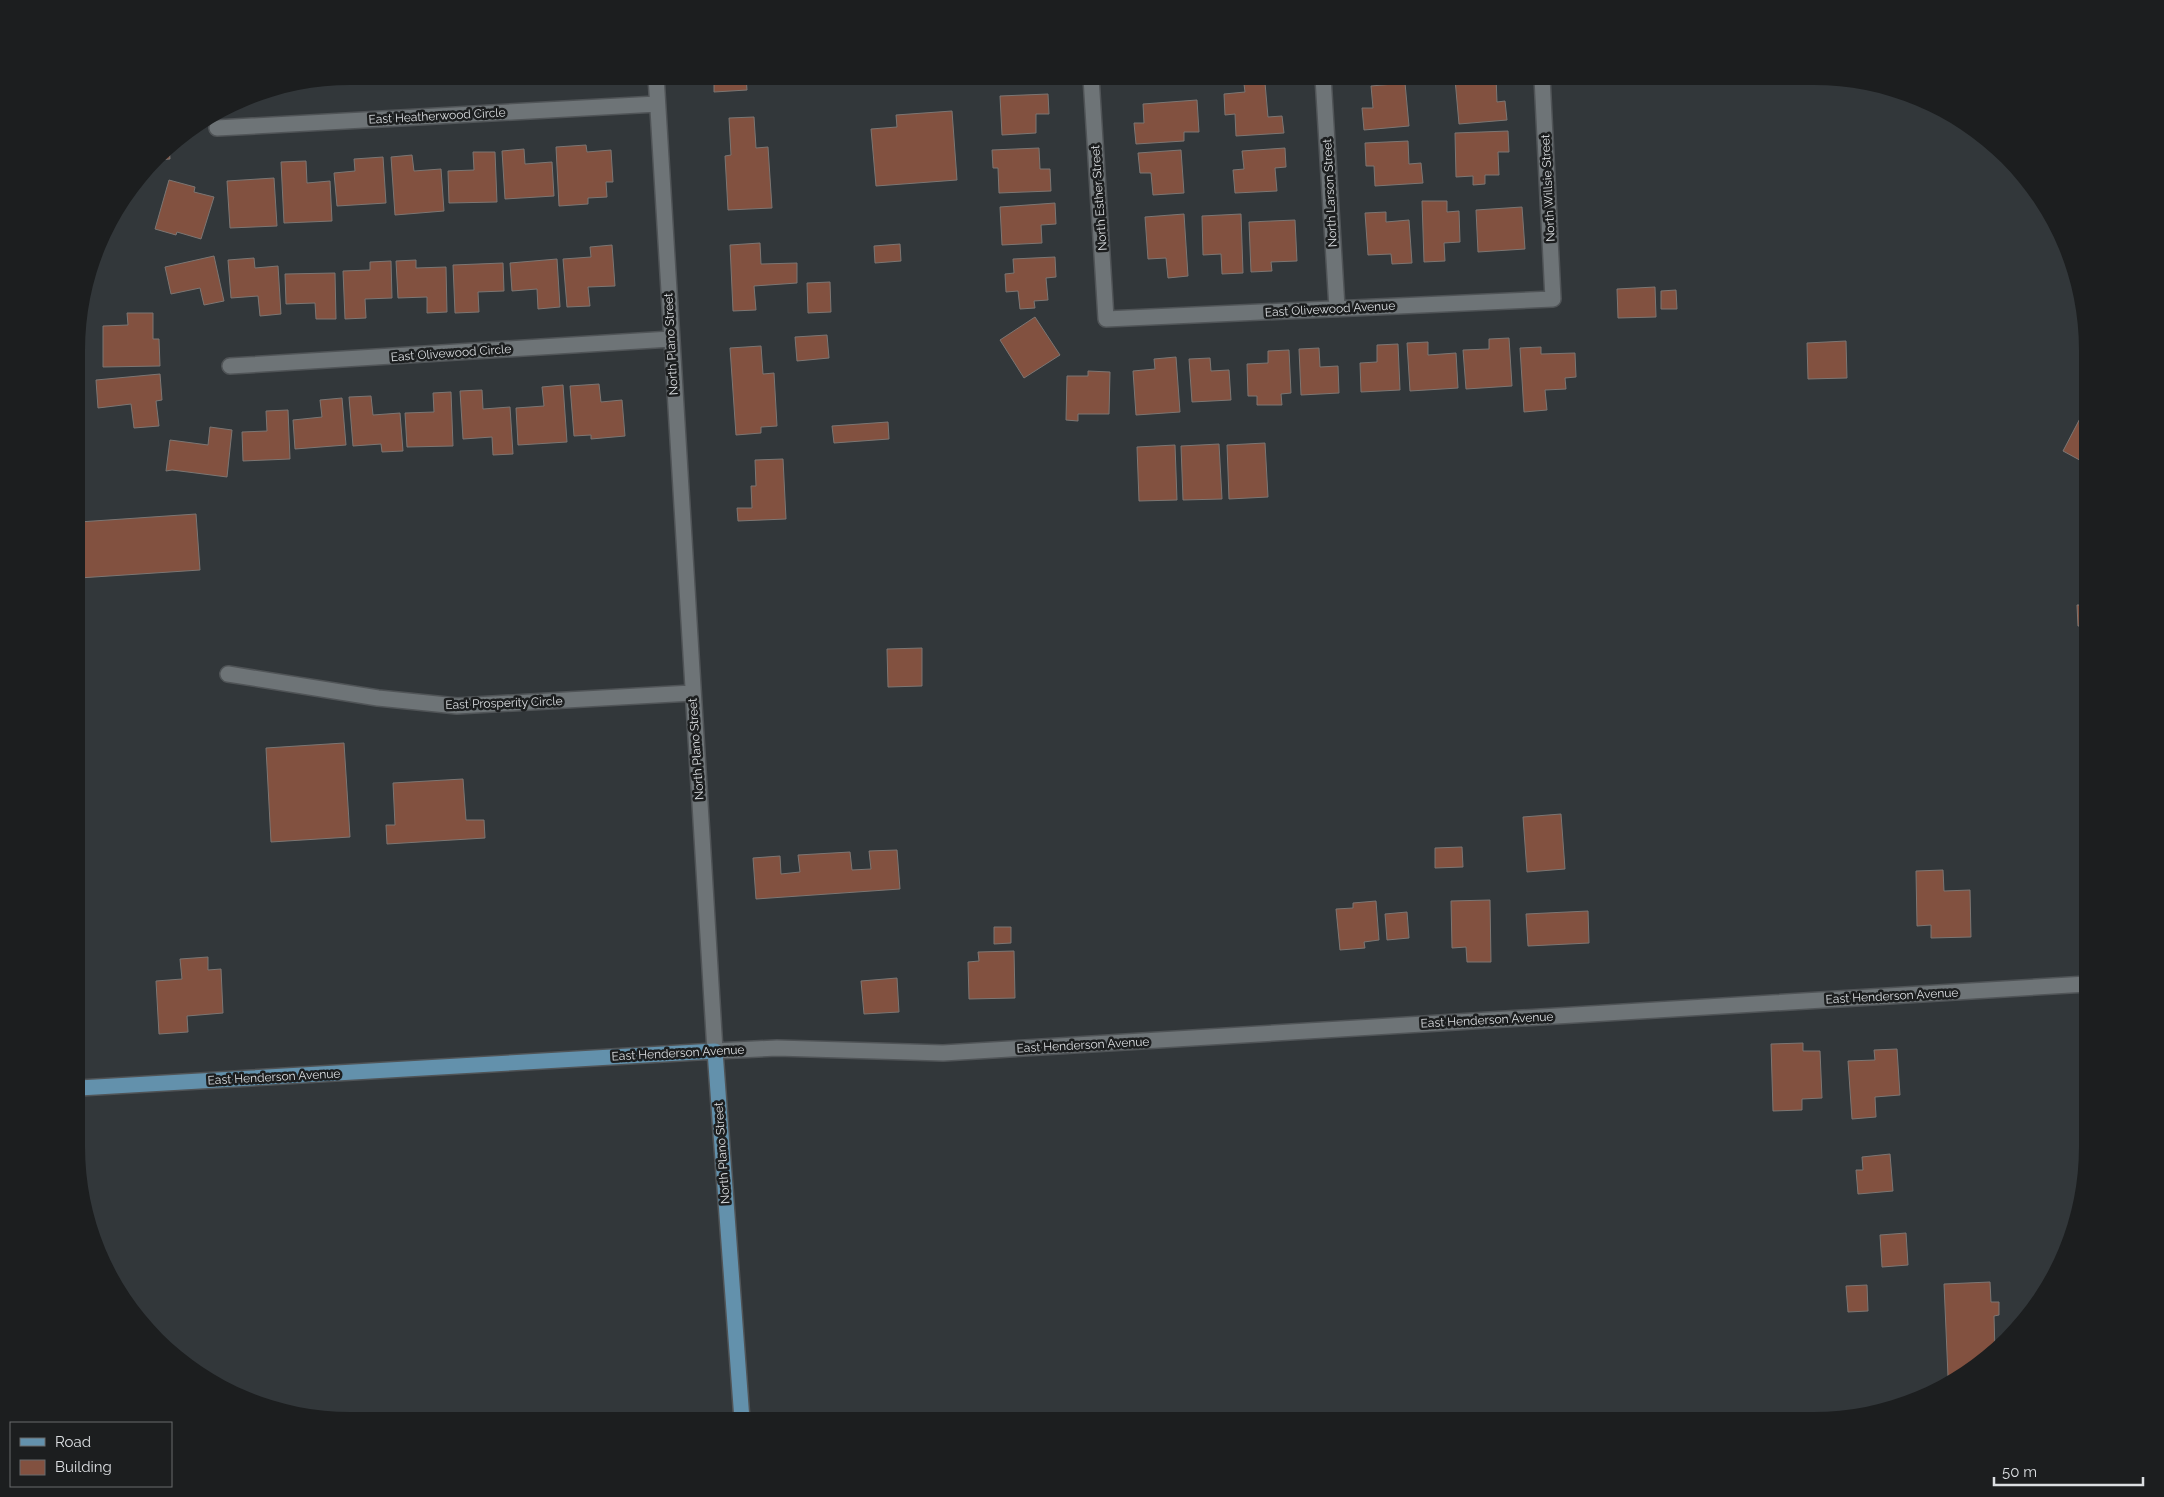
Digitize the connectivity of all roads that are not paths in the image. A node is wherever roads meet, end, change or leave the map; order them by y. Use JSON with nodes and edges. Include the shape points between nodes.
{"nodes":[{"id":1,"x":656,"y":85,"type":"edge"},
{"id":2,"x":1092,"y":85,"type":"edge"},
{"id":3,"x":1323,"y":85,"type":"edge"},
{"id":4,"x":1542,"y":85,"type":"edge"},
{"id":5,"x":657,"y":104,"type":"junction"},
{"id":6,"x":217,"y":128,"type":"dead end"},
{"id":7,"x":1553,"y":299,"type":"joint"},
{"id":8,"x":1337,"y":308,"type":"junction"},
{"id":9,"x":1106,"y":319,"type":"joint"},
{"id":10,"x":671,"y":339,"type":"junction"},
{"id":11,"x":230,"y":366,"type":"dead end"},
{"id":12,"x":228,"y":674,"type":"dead end"},
{"id":13,"x":692,"y":693,"type":"junction"},
{"id":14,"x":2079,"y":984,"type":"edge"},
{"id":15,"x":715,"y":1050,"type":"junction"},
{"id":16,"x":85,"y":1088,"type":"edge"},
{"id":17,"x":741,"y":1412,"type":"edge"}],
"edges":[{"from":1,"to":5,"type":"street","name":"North Plano Street"},
{"from":2,"to":9,"type":"street","name":"North Esther Street"},
{"from":3,"to":8,"type":"street","name":"North Larson Street"},
{"from":4,"to":7,"type":"street","name":"North Willsie Street"},
{"from":5,"to":6,"type":"street","name":"East Heatherwood Circle"},
{"from":5,"to":10,"type":"street","name":"North Plano Street"},
{"from":7,"to":8,"type":"street","name":"East Olivewood Avenue"},
{"from":8,"to":9,"type":"street","name":"East Olivewood Avenue"},
{"from":10,"to":11,"type":"street","name":"East Olivewood Circle"},
{"from":10,"to":13,"type":"street","name":"North Plano Street"},
{"from":12,"to":13,"type":"street","name":"East Prosperity Circle","via":[[378,698],[458,706]]},
{"from":13,"to":15,"type":"street","name":"North Plano Street"},
{"from":14,"to":15,"type":"street","name":"East Henderson Avenue","via":[[943,1053],[777,1048]]},
{"from":15,"to":16,"type":"main road","name":"East Henderson Avenue"},
{"from":15,"to":17,"type":"main road","name":"North Plano Street"}]}
